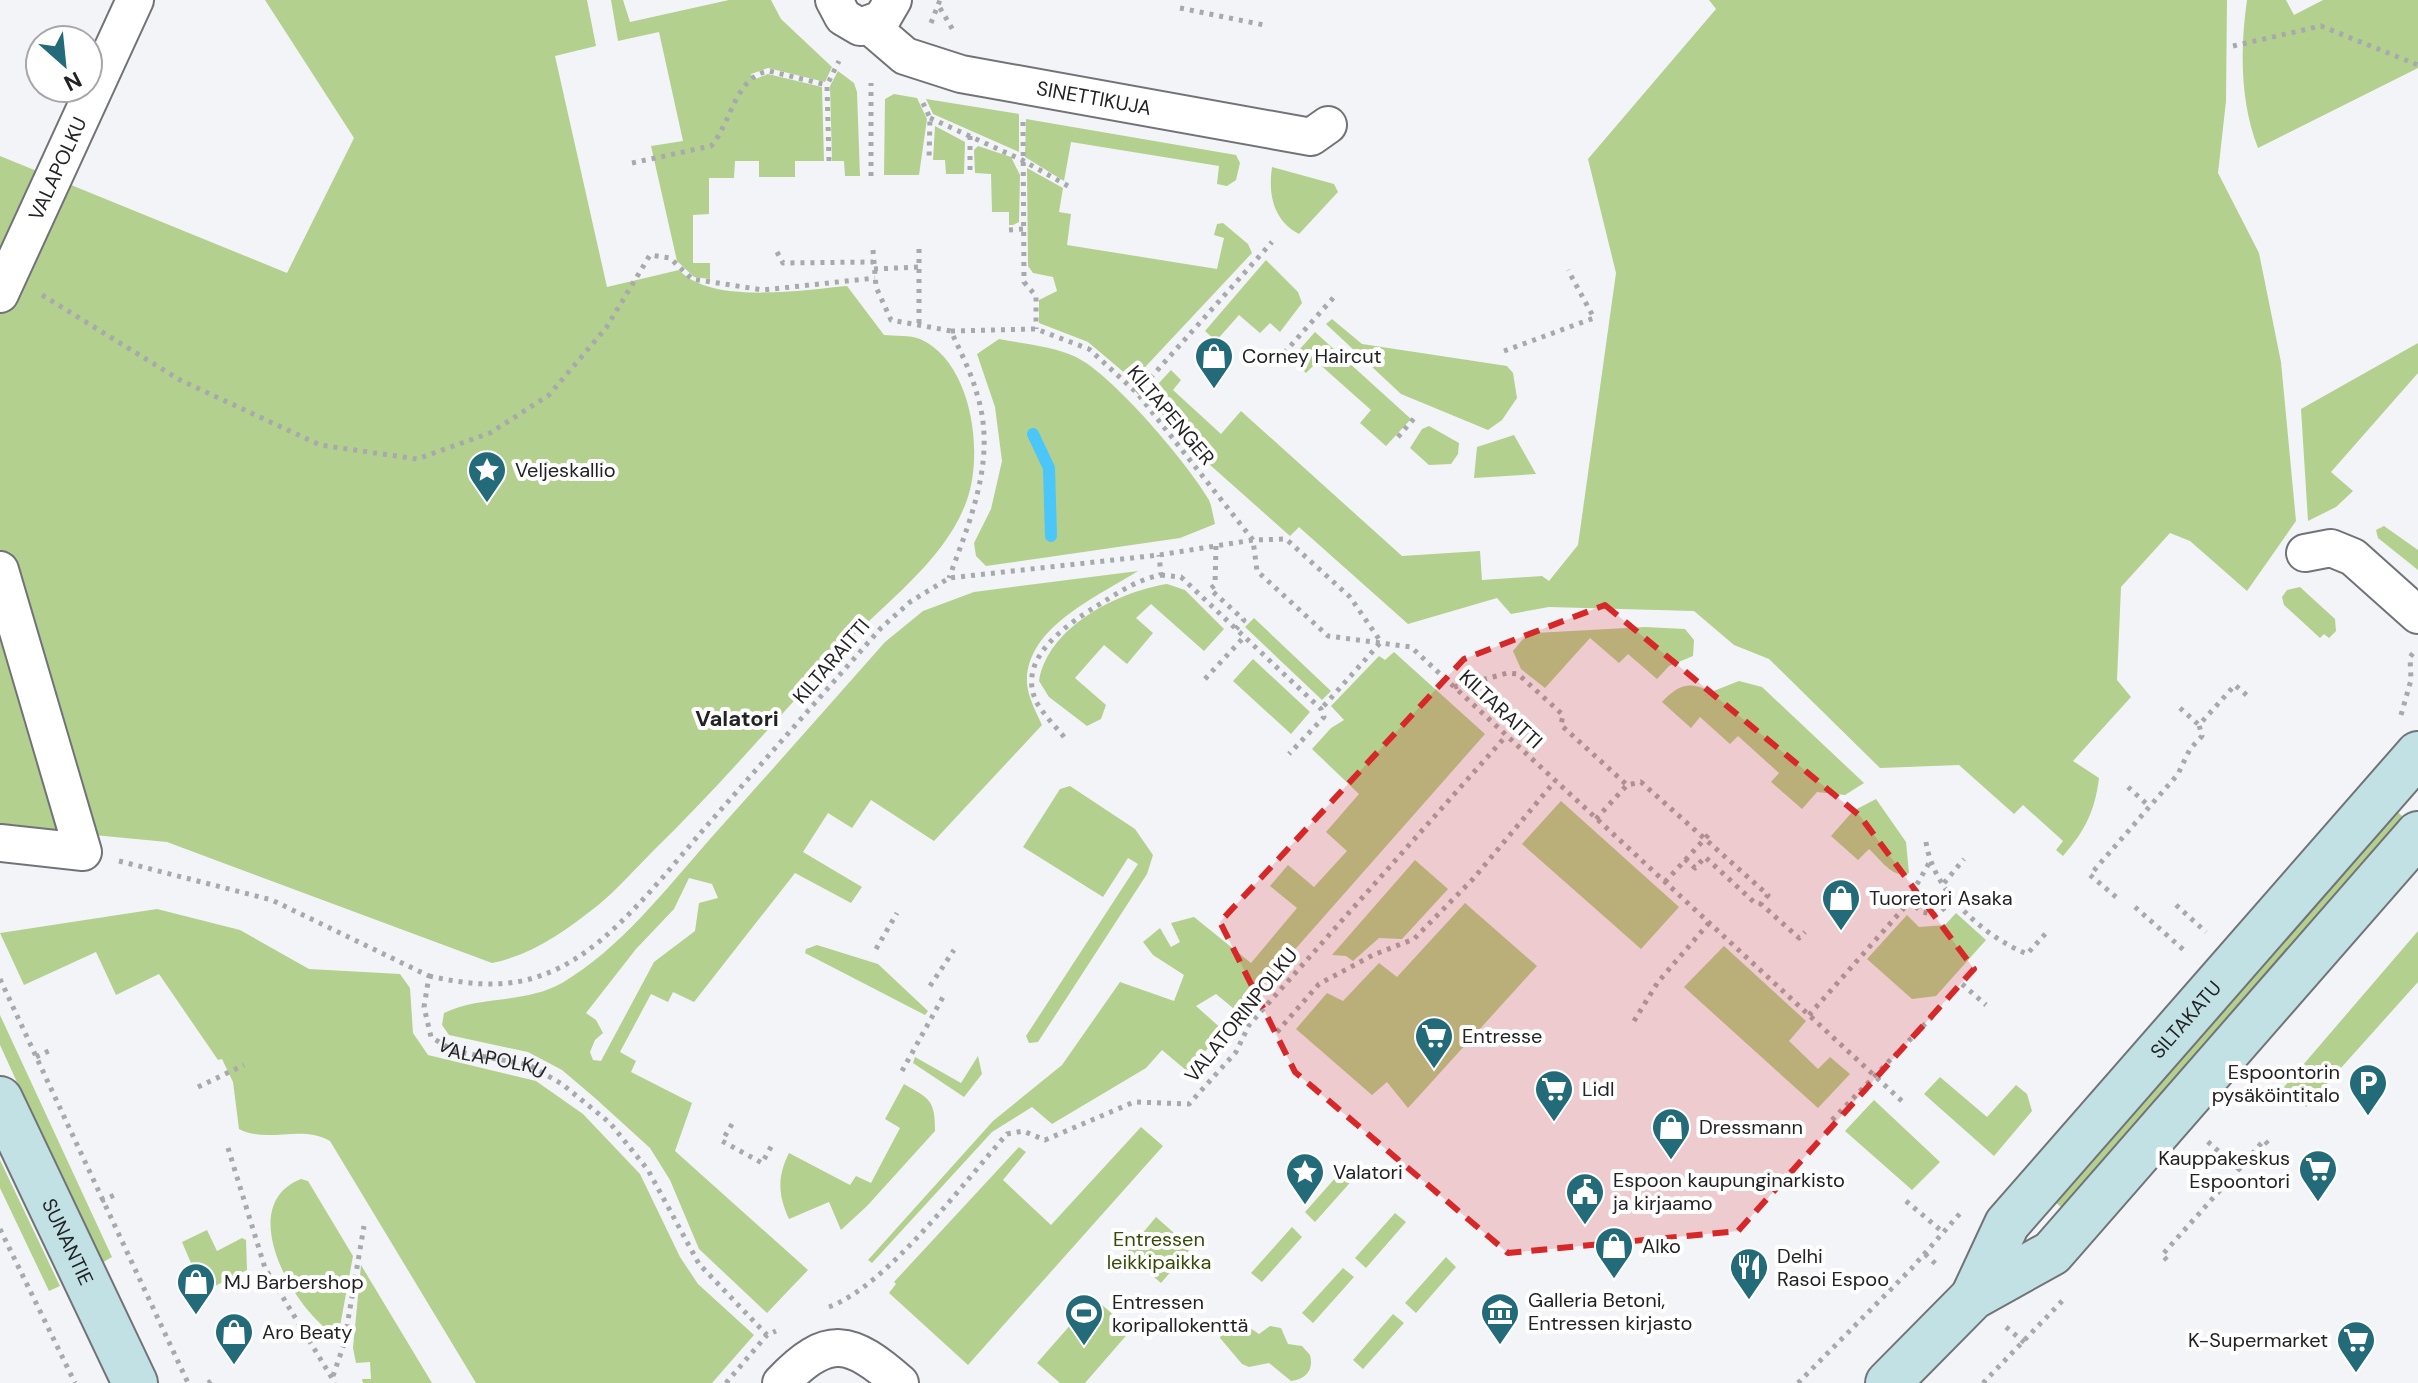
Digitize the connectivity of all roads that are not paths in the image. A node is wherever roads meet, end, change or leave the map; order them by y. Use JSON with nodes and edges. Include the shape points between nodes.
{"nodes":[{"id":1,"x":135,"y":0,"type":"edge"},
{"id":2,"x":834,"y":0,"type":"edge"},
{"id":3,"x":869,"y":25,"type":"edge"},
{"id":4,"x":1328,"y":125,"type":"dead end"},
{"id":5,"x":4,"y":284,"type":"edge"},
{"id":6,"x":2305,"y":553,"type":"dead end"},
{"id":7,"x":0,"y":570,"type":"edge"},
{"id":8,"x":2418,"y":615,"type":"edge"},
{"id":9,"x":2418,"y":754,"type":"edge"},
{"id":10,"x":2418,"y":834,"type":"edge"},
{"id":11,"x":0,"y":843,"type":"edge"},
{"id":12,"x":0,"y":1099,"type":"edge"},
{"id":13,"x":1988,"y":1310,"type":"junction"},
{"id":14,"x":135,"y":1383,"type":"edge"},
{"id":15,"x":781,"y":1383,"type":"edge"},
{"id":16,"x":900,"y":1383,"type":"edge"},
{"id":17,"x":1888,"y":1383,"type":"edge"}],
"edges":[{"from":1,"to":5,"type":"street","name":"VALAPOLKU"},
{"from":2,"to":3,"type":"street","name":"SINETTIKUJA","via":[[851,25]]},
{"from":3,"to":4,"type":"street","name":"SINETTIKUJA","via":[[905,56],[961,74],[1311,137]]},
{"from":6,"to":8,"type":"street","via":[[2331,548],[2353,557]]},
{"from":7,"to":11,"type":"street","via":[[83,852]]},
{"from":9,"to":13,"type":"street","name":"SILTAKATU","via":[[2007,1224]]},
{"from":10,"to":13,"type":"street","name":"SILTAKATU","via":[[2052,1253]]},
{"from":12,"to":14,"type":"street","name":"SUNANTIE"},
{"from":13,"to":17,"type":"street","name":"SILTAKATU"},
{"from":15,"to":16,"type":"street","via":[[827,1347],[854,1350]]}]}
